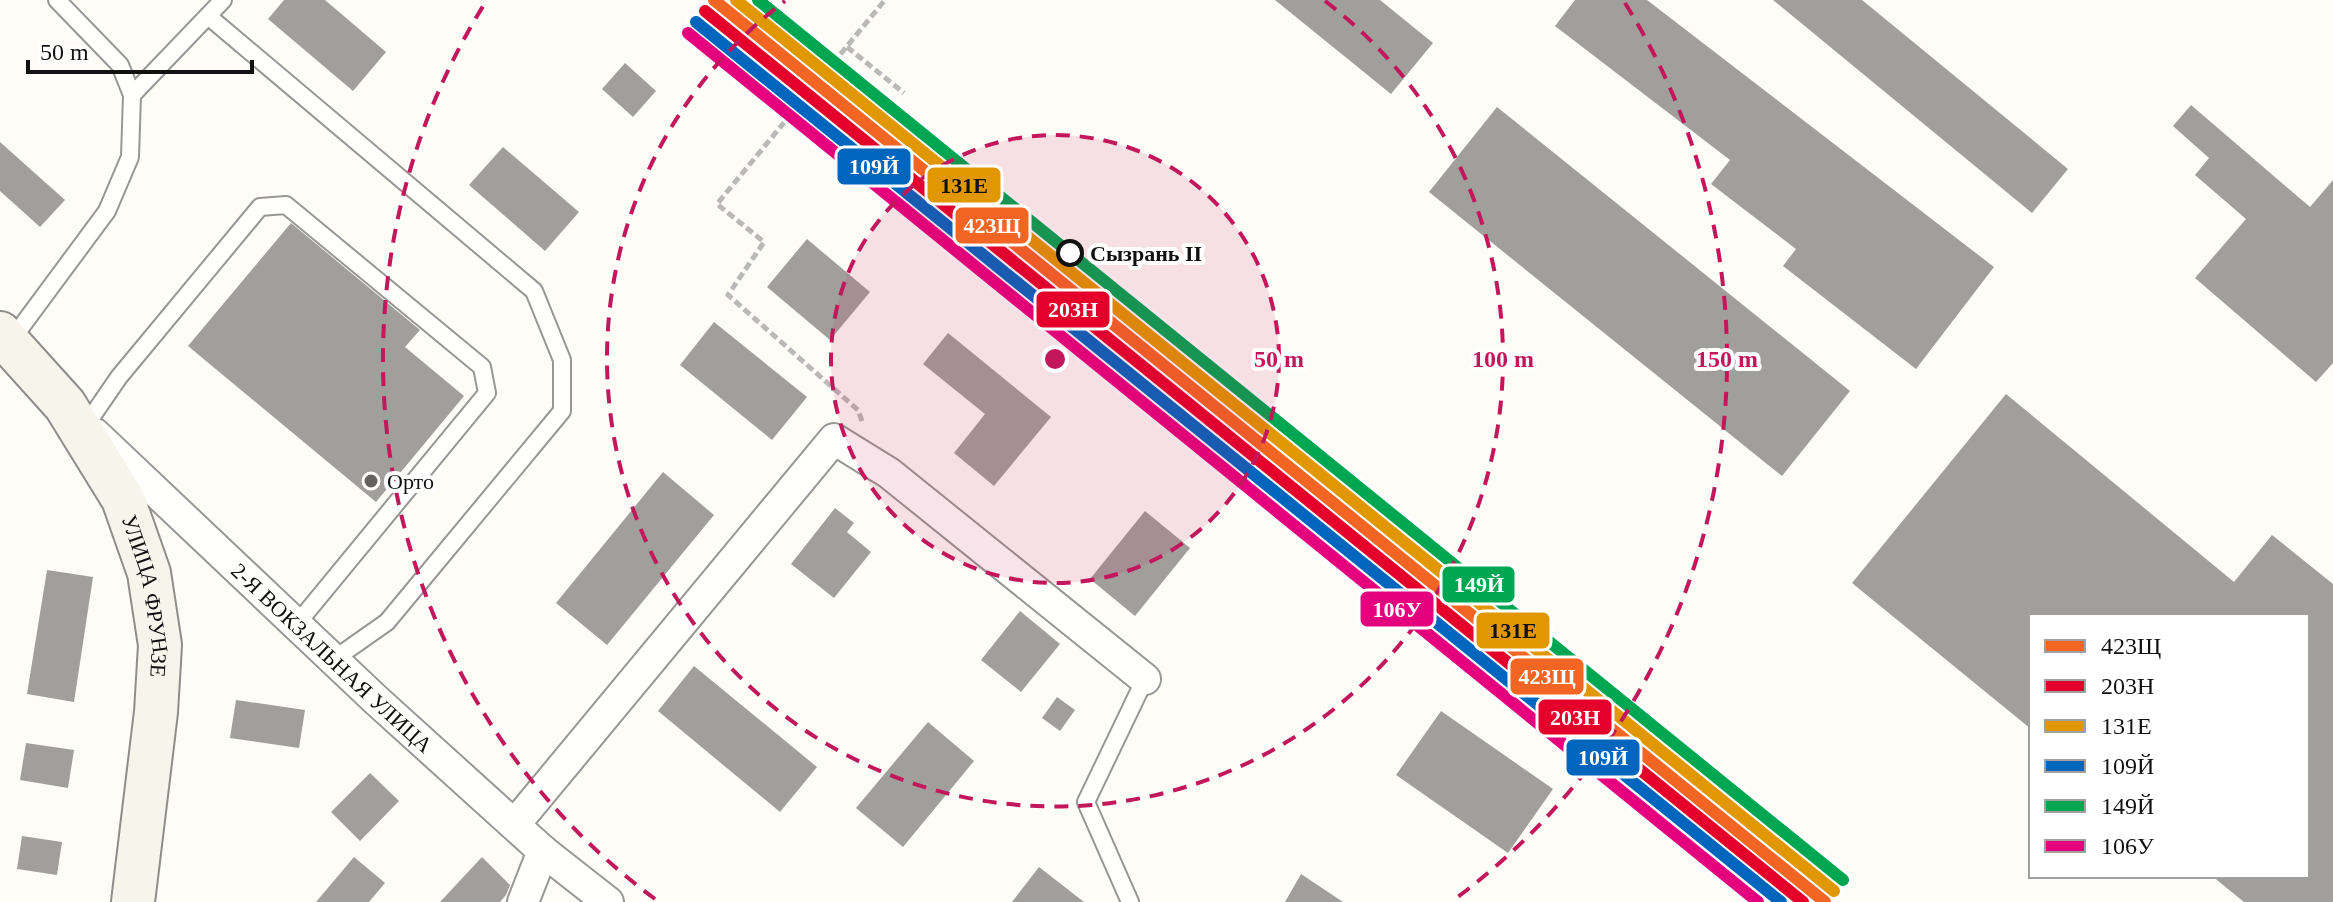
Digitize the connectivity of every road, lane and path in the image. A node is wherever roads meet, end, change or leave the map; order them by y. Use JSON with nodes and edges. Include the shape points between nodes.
{"nodes":[{"id":1,"x":57,"y":0,"type":"edge"},
{"id":2,"x":223,"y":0,"type":"edge"},
{"id":3,"x":885,"y":0,"type":"edge"},
{"id":4,"x":208,"y":16,"type":"junction"},
{"id":5,"x":847,"y":47,"type":"junction"},
{"id":6,"x":904,"y":93,"type":"dead end"},
{"id":7,"x":132,"y":95,"type":"junction"},
{"id":8,"x":4,"y":338,"type":"edge"},
{"id":9,"x":75,"y":415,"type":"junction"},
{"id":10,"x":864,"y":424,"type":"dead end"},
{"id":11,"x":296,"y":625,"type":"junction"},
{"id":12,"x":333,"y":660,"type":"junction"},
{"id":13,"x":1145,"y":679,"type":"joint"},
{"id":14,"x":515,"y":824,"type":"junction"},
{"id":15,"x":543,"y":851,"type":"junction"},
{"id":16,"x":133,"y":902,"type":"edge"},
{"id":17,"x":523,"y":902,"type":"edge"},
{"id":18,"x":608,"y":902,"type":"edge"},
{"id":19,"x":1130,"y":902,"type":"edge"}],
"edges":[{"from":1,"to":7,"type":"lane","via":[[120,65]]},
{"from":2,"to":4,"type":"lane"},
{"from":3,"to":5,"type":"path"},
{"from":4,"to":7,"type":"lane"},
{"from":4,"to":12,"type":"lane","via":[[534,291],[562,360],[562,411],[387,622]]},
{"from":5,"to":6,"type":"path"},
{"from":5,"to":10,"type":"path","via":[[717,204],[764,242],[728,295],[858,410]]},
{"from":7,"to":8,"type":"lane","via":[[130,157],[107,211]]},
{"from":8,"to":9,"type":"street","name":"УЛИЦА ФРУНЗЕ"},
{"from":9,"to":11,"type":"street","name":"2-Я ВОКЗАЛЬНАЯ УЛИЦА"},
{"from":9,"to":11,"type":"lane","via":[[119,377],[260,207],[286,205],[482,367],[487,393]]},
{"from":9,"to":16,"type":"street","name":"УЛИЦА ФРУНЗЕ","via":[[123,499],[149,573],[160,645]]},
{"from":11,"to":12,"type":"street","name":"2-Я ВОКЗАЛЬНАЯ УЛИЦА"},
{"from":12,"to":14,"type":"street","name":"2-Я ВОКЗАЛЬНАЯ УЛИЦА"},
{"from":13,"to":14,"type":"street","via":[[889,473],[834,439]]},
{"from":13,"to":19,"type":"lane","via":[[1086,802]]},
{"from":14,"to":15,"type":"street","name":"2-Я ВОКЗАЛЬНАЯ УЛИЦА"},
{"from":15,"to":17,"type":"street"},
{"from":15,"to":18,"type":"street","name":"2-Я ВОКЗАЛЬНАЯ УЛИЦА"}]}
